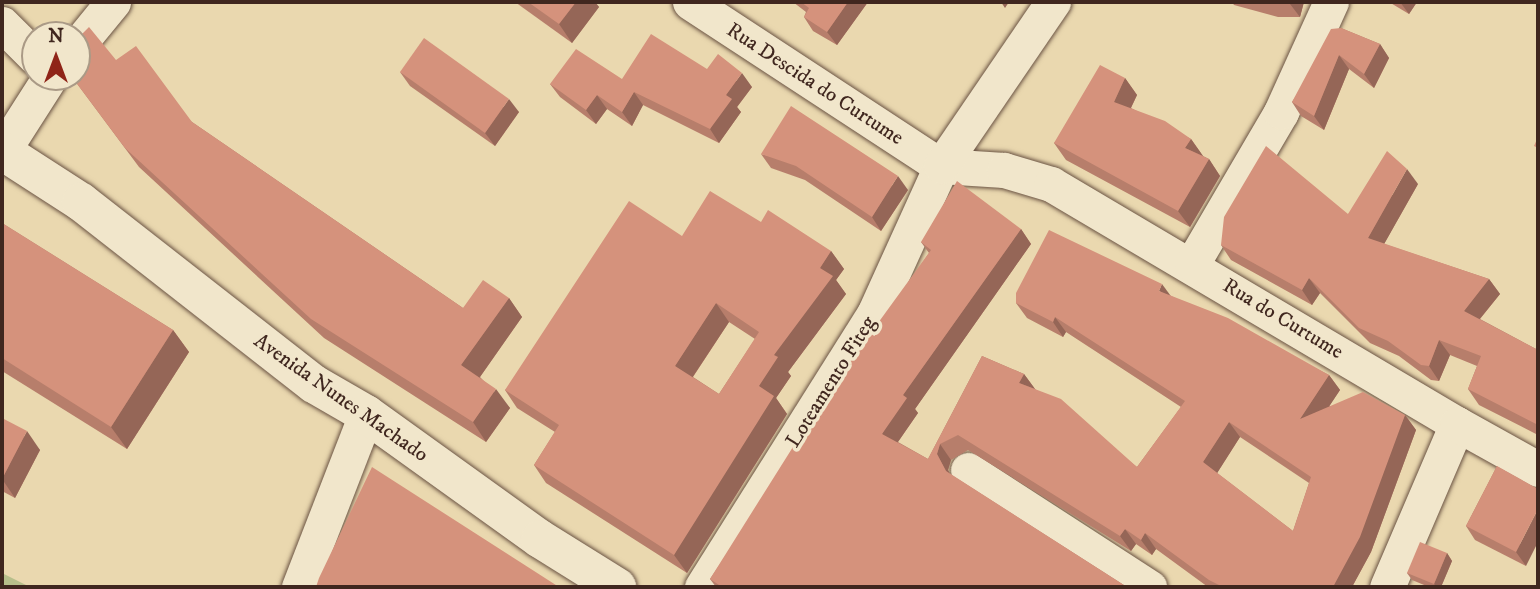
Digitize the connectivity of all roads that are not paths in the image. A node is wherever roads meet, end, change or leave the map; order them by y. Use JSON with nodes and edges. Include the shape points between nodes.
{"nodes":[{"id":1,"x":113,"y":2,"type":"edge"},
{"id":2,"x":690,"y":2,"type":"edge"},
{"id":3,"x":1054,"y":2,"type":"edge"},
{"id":4,"x":1331,"y":2,"type":"edge"},
{"id":5,"x":2,"y":24,"type":"edge"},
{"id":6,"x":91,"y":29,"type":"edge"},
{"id":7,"x":21,"y":43,"type":"edge"},
{"id":8,"x":41,"y":91,"type":"edge"},
{"id":9,"x":2,"y":151,"type":"edge"},
{"id":10,"x":940,"y":166,"type":"junction"},
{"id":11,"x":1192,"y":264,"type":"junction"},
{"id":12,"x":366,"y":414,"type":"junction"},
{"id":13,"x":1457,"y":424,"type":"junction"},
{"id":14,"x":1538,"y":469,"type":"edge"},
{"id":15,"x":968,"y":470,"type":"dead end"},
{"id":16,"x":299,"y":587,"type":"edge"},
{"id":17,"x":617,"y":587,"type":"edge"},
{"id":18,"x":702,"y":587,"type":"edge"},
{"id":19,"x":1149,"y":587,"type":"edge"},
{"id":20,"x":1387,"y":587,"type":"edge"}],
"edges":[{"from":1,"to":6,"type":"street"},
{"from":2,"to":10,"type":"street","name":"Rua Descida do Curtume"},
{"from":3,"to":10,"type":"street","name":"Loteamento Fiteg"},
{"from":4,"to":11,"type":"street","via":[[1281,113]]},
{"from":5,"to":7,"type":"street"},
{"from":8,"to":9,"type":"street"},
{"from":9,"to":12,"type":"street","name":"Avenida Nunes Machado","via":[[81,202],[314,384]]},
{"from":10,"to":11,"type":"street","name":"Rua do Curtume","via":[[1004,170],[1051,184]]},
{"from":10,"to":18,"type":"street","name":"Loteamento Fiteg","via":[[874,314]]},
{"from":11,"to":13,"type":"street","name":"Rua do Curtume"},
{"from":12,"to":16,"type":"street"},
{"from":12,"to":17,"type":"street","name":"Avenida Nunes Machado","via":[[540,539]]},
{"from":13,"to":14,"type":"street","name":"Rua do Curtume"},
{"from":13,"to":20,"type":"street"},
{"from":15,"to":19,"type":"street"}]}
